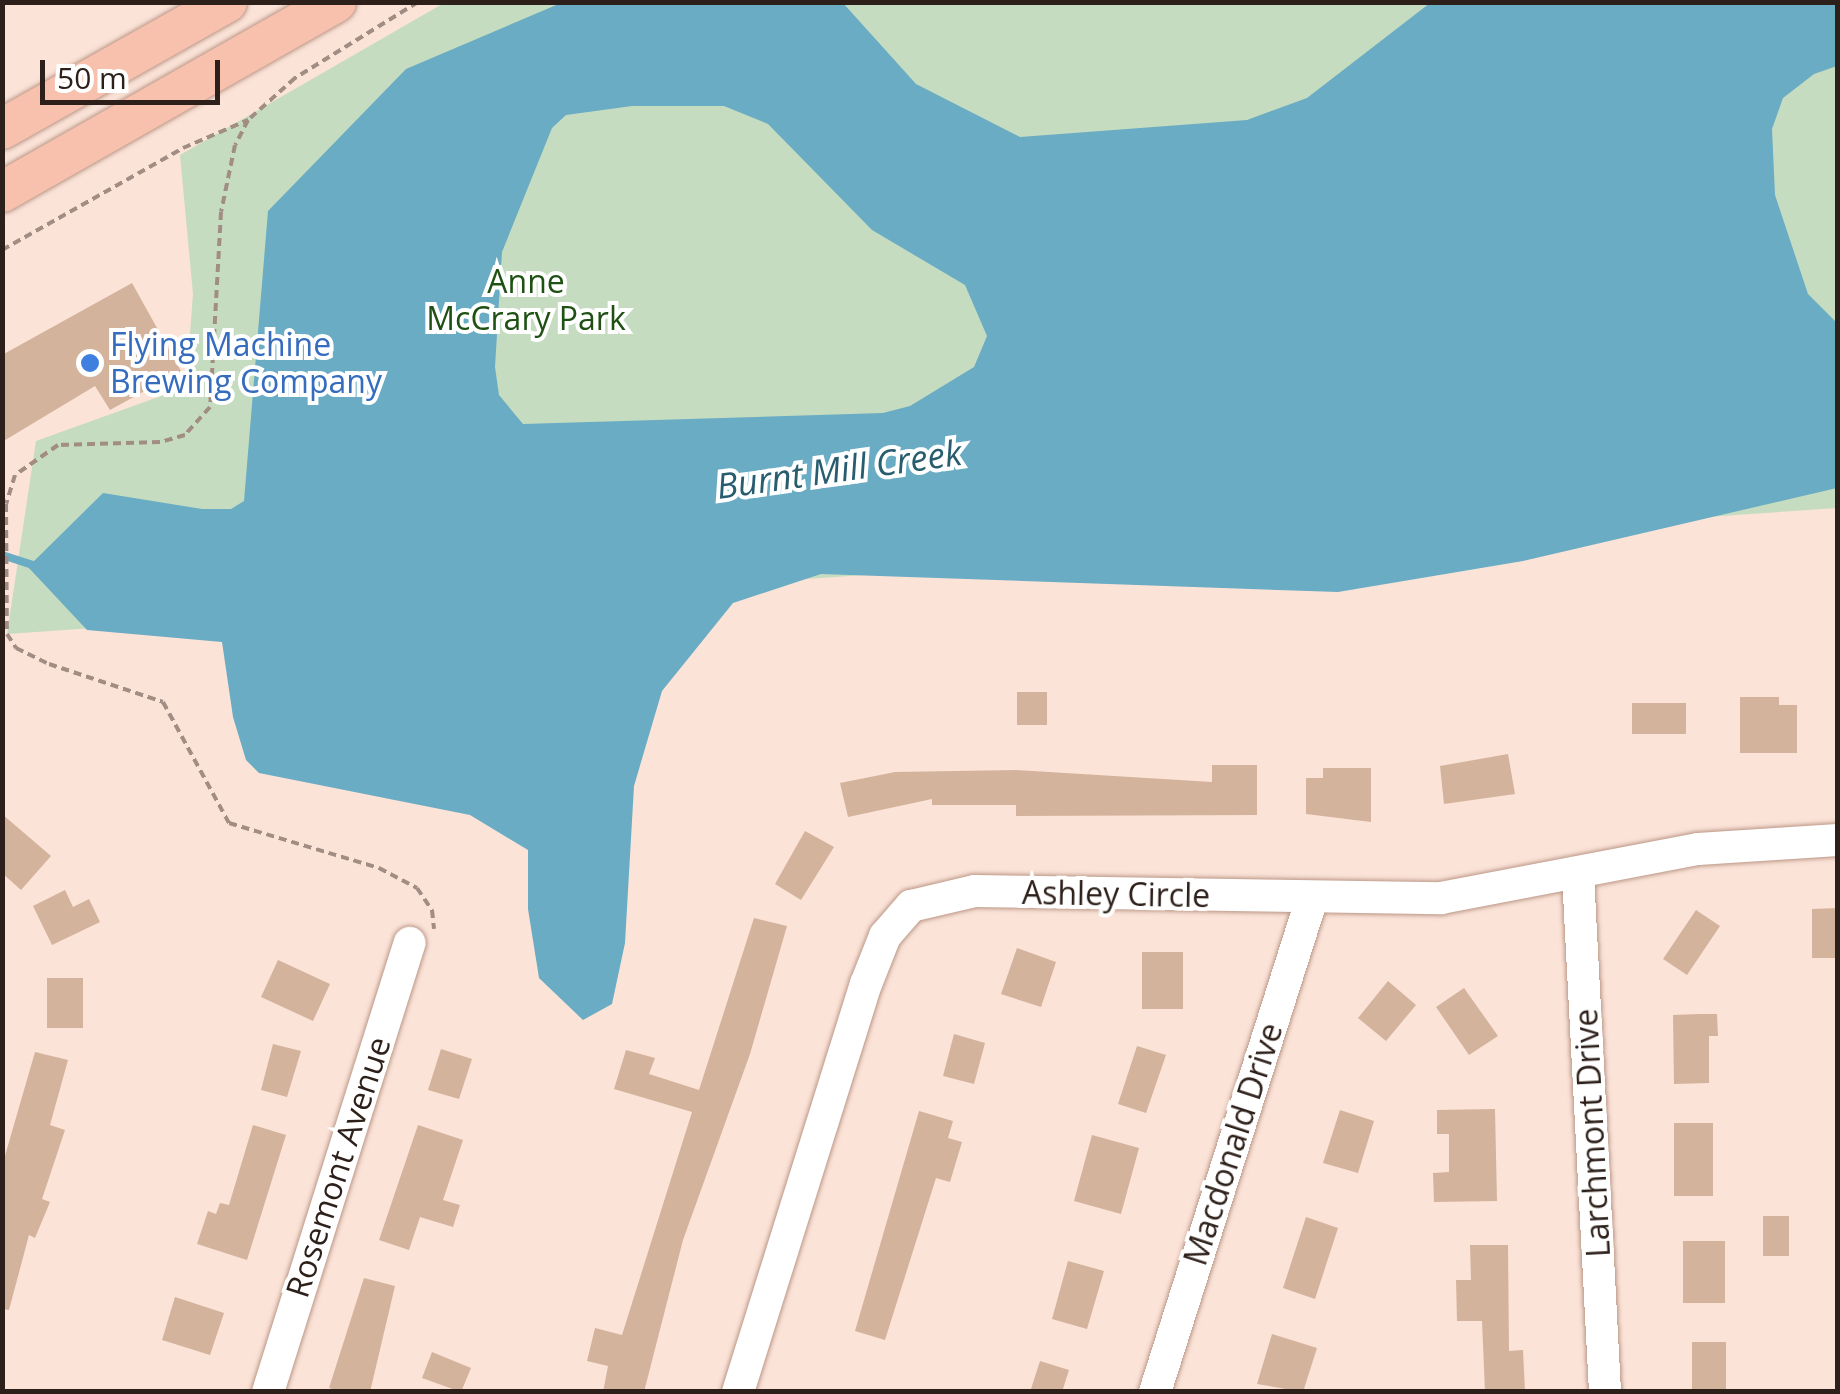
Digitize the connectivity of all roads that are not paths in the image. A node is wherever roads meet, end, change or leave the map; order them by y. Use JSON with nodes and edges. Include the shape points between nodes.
{"nodes":[{"id":1,"x":227,"y":2,"type":"edge"},
{"id":2,"x":336,"y":2,"type":"edge"},
{"id":3,"x":2,"y":129,"type":"edge"},
{"id":4,"x":2,"y":192,"type":"edge"},
{"id":5,"x":1838,"y":840,"type":"edge"},
{"id":6,"x":1578,"y":875,"type":"junction"},
{"id":7,"x":1312,"y":898,"type":"junction"},
{"id":8,"x":422,"y":937,"type":"road end"},
{"id":9,"x":268,"y":1392,"type":"edge"},
{"id":10,"x":738,"y":1392,"type":"edge"},
{"id":11,"x":1155,"y":1392,"type":"edge"},
{"id":12,"x":1606,"y":1392,"type":"edge"}],
"edges":[{"from":1,"to":3,"type":"main road"},
{"from":2,"to":4,"type":"main road"},
{"from":5,"to":6,"type":"street","name":"Ashley Circle","via":[[1698,849]]},
{"from":6,"to":7,"type":"street","name":"Ashley Circle","via":[[1441,898]]},
{"from":6,"to":12,"type":"street","name":"Larchmont Drive"},
{"from":7,"to":10,"type":"street","name":"Ashley Circle","via":[[975,891],[911,906],[885,936],[870,972]]},
{"from":7,"to":11,"type":"street","name":"Macdonald Drive"},
{"from":8,"to":9,"type":"street","name":"Rosemont Avenue"}]}
